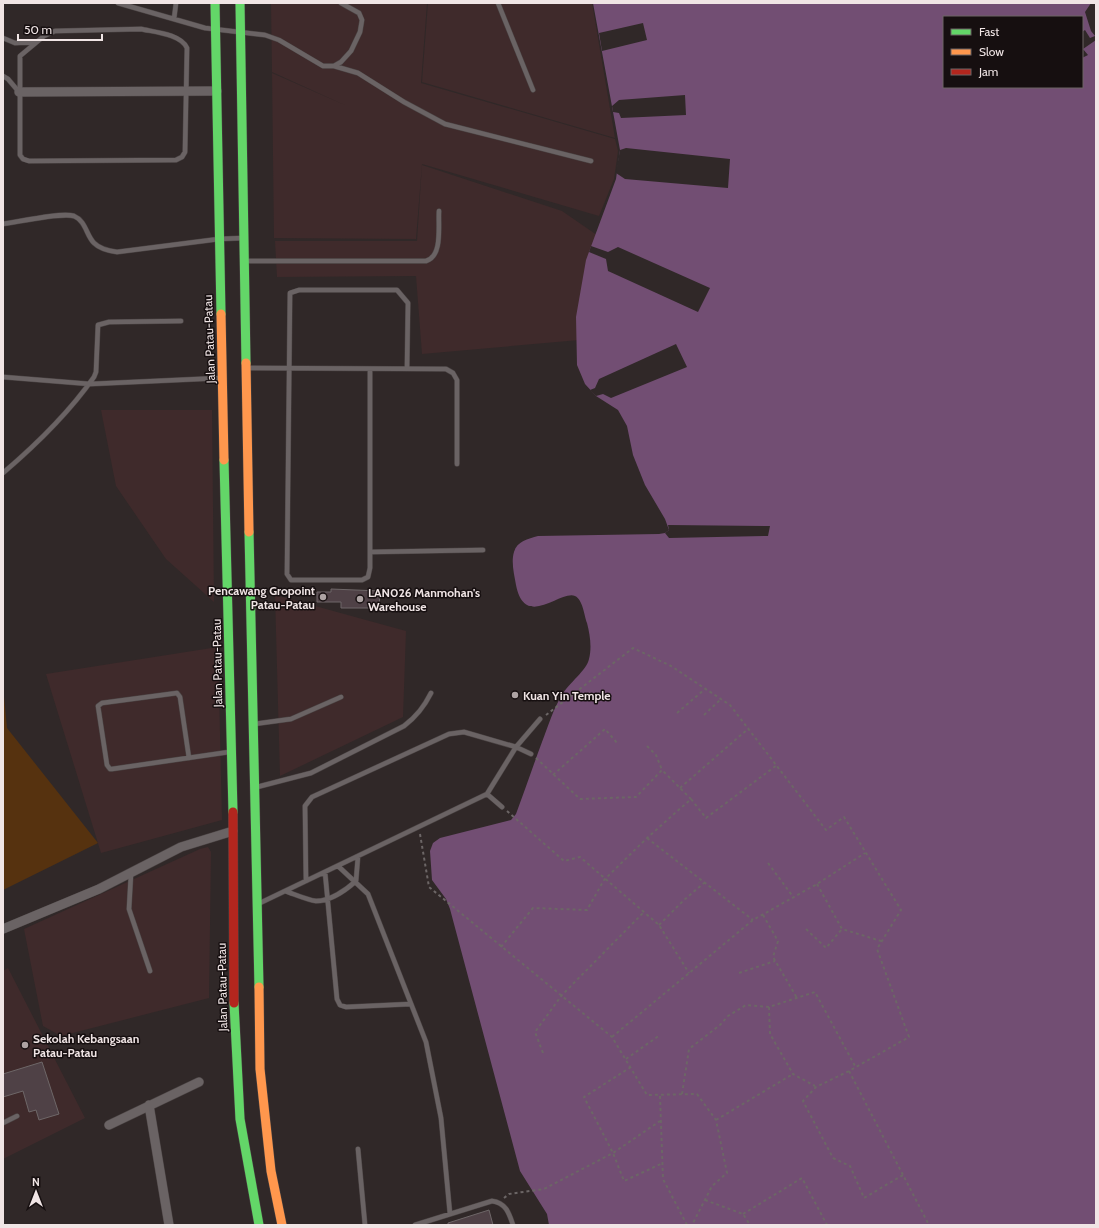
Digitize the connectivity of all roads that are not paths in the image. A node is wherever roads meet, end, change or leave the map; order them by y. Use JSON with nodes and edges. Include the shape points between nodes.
{"nodes":[{"id":1,"x":118,"y":3,"type":"edge"},
{"id":2,"x":176,"y":3,"type":"edge"},
{"id":3,"x":215,"y":3,"type":"edge"},
{"id":4,"x":240,"y":3,"type":"edge"},
{"id":5,"x":341,"y":3,"type":"edge"},
{"id":6,"x":498,"y":3,"type":"edge"},
{"id":7,"x":174,"y":19,"type":"junction"},
{"id":8,"x":216,"y":29,"type":"junction"},
{"id":9,"x":240,"y":32,"type":"junction"},
{"id":10,"x":3,"y":38,"type":"edge"},
{"id":11,"x":37,"y":42,"type":"junction"},
{"id":12,"x":334,"y":66,"type":"junction"},
{"id":13,"x":3,"y":76,"type":"edge"},
{"id":14,"x":533,"y":90,"type":"dead end"},
{"id":15,"x":186,"y":91,"type":"junction"},
{"id":16,"x":217,"y":91,"type":"junction"},
{"id":17,"x":19,"y":92,"type":"junction"},
{"id":18,"x":591,"y":161,"type":"dead end"},
{"id":19,"x":439,"y":211,"type":"dead end"},
{"id":20,"x":3,"y":224,"type":"edge"},
{"id":21,"x":243,"y":238,"type":"junction"},
{"id":22,"x":219,"y":239,"type":"junction"},
{"id":23,"x":244,"y":261,"type":"junction"},
{"id":24,"x":180,"y":321,"type":"dead end"},
{"id":25,"x":246,"y":368,"type":"junction"},
{"id":26,"x":289,"y":368,"type":"junction"},
{"id":27,"x":370,"y":370,"type":"junction"},
{"id":28,"x":407,"y":370,"type":"junction"},
{"id":29,"x":3,"y":378,"type":"edge"},
{"id":30,"x":222,"y":378,"type":"junction"},
{"id":31,"x":90,"y":384,"type":"junction"},
{"id":32,"x":457,"y":464,"type":"dead end"},
{"id":33,"x":3,"y":473,"type":"edge"},
{"id":34,"x":483,"y":550,"type":"dead end"},
{"id":35,"x":370,"y":552,"type":"junction"},
{"id":36,"x":431,"y":692,"type":"dead end"},
{"id":37,"x":341,"y":697,"type":"dead end"},
{"id":38,"x":540,"y":720,"type":"road end"},
{"id":39,"x":252,"y":724,"type":"junction"},
{"id":40,"x":516,"y":747,"type":"junction"},
{"id":41,"x":231,"y":751,"type":"junction"},
{"id":42,"x":531,"y":754,"type":"road end"},
{"id":43,"x":189,"y":758,"type":"junction"},
{"id":44,"x":255,"y":787,"type":"junction"},
{"id":45,"x":487,"y":794,"type":"junction"},
{"id":46,"x":502,"y":807,"type":"road end"},
{"id":47,"x":233,"y":831,"type":"junction"},
{"id":48,"x":358,"y":856,"type":"junction"},
{"id":49,"x":338,"y":866,"type":"junction"},
{"id":50,"x":325,"y":872,"type":"junction"},
{"id":51,"x":131,"y":874,"type":"junction"},
{"id":52,"x":306,"y":881,"type":"junction"},
{"id":53,"x":356,"y":881,"type":"junction"},
{"id":54,"x":285,"y":891,"type":"junction"},
{"id":55,"x":328,"y":899,"type":"junction"},
{"id":56,"x":258,"y":904,"type":"junction"},
{"id":57,"x":3,"y":929,"type":"edge"},
{"id":58,"x":150,"y":970,"type":"dead end"},
{"id":59,"x":411,"y":1004,"type":"junction"},
{"id":60,"x":199,"y":1082,"type":"dead end"},
{"id":61,"x":149,"y":1105,"type":"junction"},
{"id":62,"x":17,"y":1116,"type":"dead end"},
{"id":63,"x":3,"y":1123,"type":"edge"},
{"id":64,"x":109,"y":1125,"type":"dead end"},
{"id":65,"x":358,"y":1149,"type":"dead end"},
{"id":66,"x":450,"y":1214,"type":"junction"},
{"id":67,"x":169,"y":1225,"type":"edge"},
{"id":68,"x":259,"y":1225,"type":"edge"},
{"id":69,"x":282,"y":1225,"type":"edge"},
{"id":70,"x":365,"y":1225,"type":"edge"},
{"id":71,"x":416,"y":1225,"type":"edge"},
{"id":72,"x":512,"y":1225,"type":"edge"}],
"edges":[{"from":1,"to":7,"type":"lane"},
{"from":2,"to":7,"type":"lane"},
{"from":3,"to":8,"type":"main road","name":"Jalan Patau-Patau"},
{"from":4,"to":9,"type":"main road"},
{"from":5,"to":12,"type":"lane","via":[[359,13],[362,20],[360,32],[351,51]]},
{"from":6,"to":14,"type":"lane"},
{"from":7,"to":8,"type":"lane"},
{"from":8,"to":9,"type":"lane"},
{"from":8,"to":16,"type":"main road","name":"Jalan Patau-Patau"},
{"from":9,"to":12,"type":"lane","via":[[265,35],[279,40],[323,66]]},
{"from":9,"to":21,"type":"main road"},
{"from":10,"to":11,"type":"lane","via":[[15,43]]},
{"from":11,"to":15,"type":"lane","via":[[48,34],[65,30],[141,29],[179,38],[185,42],[187,48]]},
{"from":11,"to":17,"type":"lane","via":[[20,58]]},
{"from":12,"to":18,"type":"lane","via":[[358,73],[445,124]]},
{"from":13,"to":17,"type":"lane"},
{"from":15,"to":16,"type":"street"},
{"from":15,"to":17,"type":"street"},
{"from":15,"to":17,"type":"lane","via":[[185,152],[176,160],[29,161],[20,155]]},
{"from":16,"to":22,"type":"main road","name":"Jalan Patau-Patau"},
{"from":19,"to":23,"type":"lane","via":[[436,253],[426,262]]},
{"from":20,"to":22,"type":"lane","via":[[62,215],[74,216],[83,223],[94,243],[117,252]]},
{"from":21,"to":22,"type":"lane"},
{"from":21,"to":23,"type":"main road"},
{"from":22,"to":30,"type":"main road","name":"Jalan Patau-Patau"},
{"from":23,"to":25,"type":"main road"},
{"from":24,"to":31,"type":"lane","via":[[109,322],[98,325],[96,372]]},
{"from":25,"to":26,"type":"lane"},
{"from":25,"to":39,"type":"main road"},
{"from":26,"to":27,"type":"lane"},
{"from":26,"to":28,"type":"lane","via":[[290,293],[300,290],[397,290],[408,303]]},
{"from":26,"to":35,"type":"lane","via":[[287,574],[291,580],[362,580],[368,577]]},
{"from":27,"to":28,"type":"lane"},
{"from":27,"to":35,"type":"lane"},
{"from":28,"to":32,"type":"lane","via":[[446,370],[453,373],[457,380]]},
{"from":29,"to":31,"type":"lane"},
{"from":30,"to":31,"type":"lane"},
{"from":30,"to":41,"type":"main road","name":"Jalan Patau-Patau"},
{"from":31,"to":33,"type":"lane","via":[[66,415],[39,443]]},
{"from":34,"to":35,"type":"lane"},
{"from":36,"to":44,"type":"lane","via":[[424,707],[404,726],[311,773]]},
{"from":37,"to":39,"type":"lane","via":[[291,720]]},
{"from":38,"to":40,"type":"lane"},
{"from":39,"to":44,"type":"main road"},
{"from":40,"to":42,"type":"lane"},
{"from":40,"to":45,"type":"lane"},
{"from":40,"to":52,"type":"lane","via":[[456,732],[312,797],[305,806]]},
{"from":41,"to":43,"type":"lane"},
{"from":41,"to":47,"type":"main road","name":"Jalan Patau-Patau"},
{"from":43,"to":43,"type":"lane","via":[[110,769],[107,765],[98,706],[102,703],[177,693],[180,697]]},
{"from":44,"to":56,"type":"main road"},
{"from":45,"to":46,"type":"lane"},
{"from":45,"to":48,"type":"lane"},
{"from":47,"to":51,"type":"street","via":[[181,847]]},
{"from":47,"to":68,"type":"main road","name":"Jalan Patau-Patau","via":[[236,1068],[240,1119]]},
{"from":48,"to":49,"type":"lane"},
{"from":48,"to":53,"type":"lane"},
{"from":49,"to":50,"type":"lane"},
{"from":49,"to":53,"type":"lane"},
{"from":50,"to":52,"type":"lane"},
{"from":50,"to":55,"type":"lane"},
{"from":51,"to":57,"type":"street"},
{"from":51,"to":58,"type":"lane","via":[[129,909]]},
{"from":52,"to":54,"type":"lane"},
{"from":53,"to":55,"type":"lane","via":[[349,888]]},
{"from":53,"to":59,"type":"lane","via":[[368,894]]},
{"from":54,"to":55,"type":"lane","via":[[316,901]]},
{"from":54,"to":56,"type":"lane"},
{"from":55,"to":59,"type":"lane","via":[[337,999],[340,1004],[346,1007]]},
{"from":56,"to":69,"type":"main road","via":[[260,1069],[271,1171]]},
{"from":59,"to":66,"type":"lane","via":[[426,1042],[435,1080]]},
{"from":60,"to":61,"type":"street"},
{"from":61,"to":64,"type":"street"},
{"from":61,"to":67,"type":"street"},
{"from":62,"to":63,"type":"lane"},
{"from":65,"to":70,"type":"lane"},
{"from":66,"to":71,"type":"lane"},
{"from":66,"to":72,"type":"lane","via":[[487,1202],[498,1202],[506,1208]]}]}
